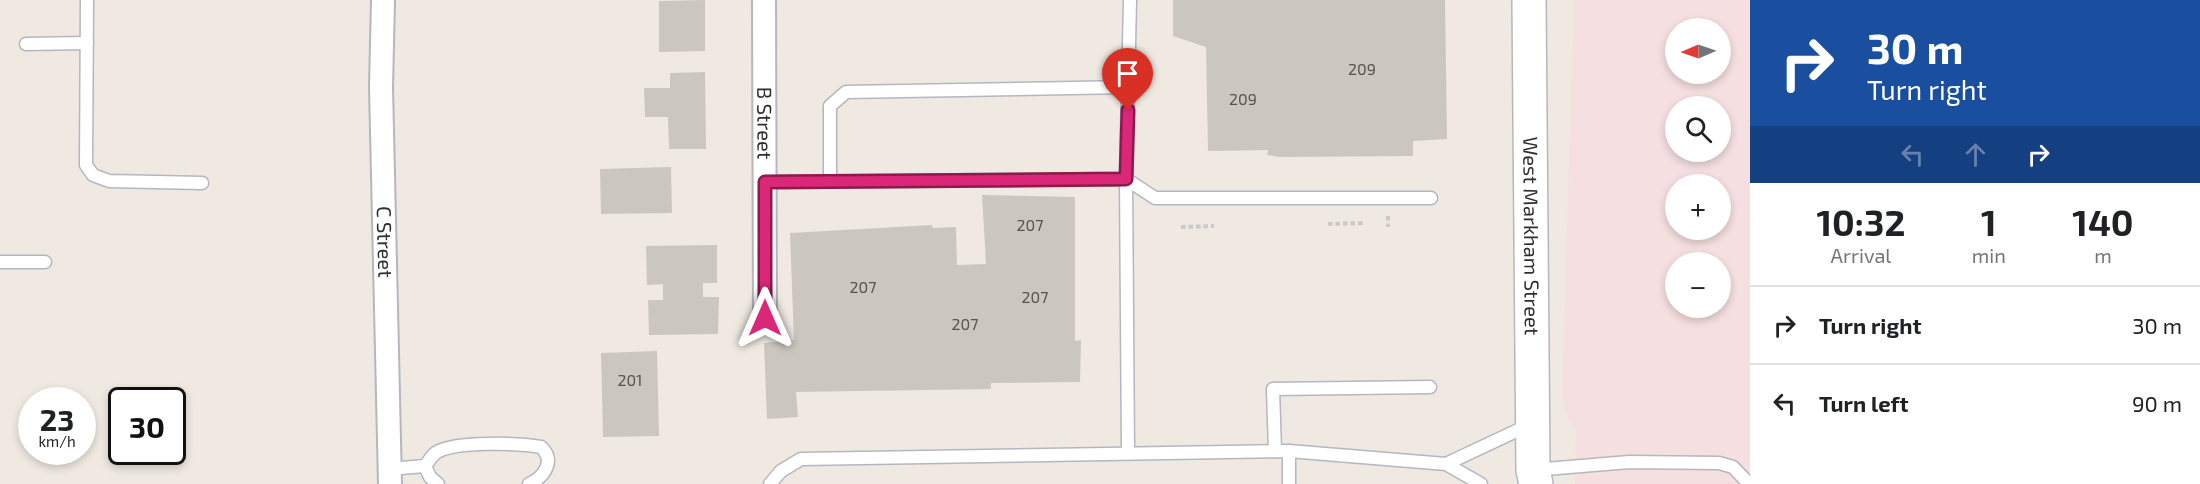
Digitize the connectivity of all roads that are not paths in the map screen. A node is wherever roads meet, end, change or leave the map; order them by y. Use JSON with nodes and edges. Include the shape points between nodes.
{"nodes":[{"id":1,"x":87,"y":0,"type":"edge"},
{"id":2,"x":383,"y":0,"type":"edge"},
{"id":3,"x":764,"y":0,"type":"edge"},
{"id":4,"x":1130,"y":0,"type":"edge"},
{"id":5,"x":1529,"y":0,"type":"edge"},
{"id":6,"x":87,"y":43,"type":"junction"},
{"id":7,"x":26,"y":44,"type":"dead end"},
{"id":8,"x":1129,"y":87,"type":"junction"},
{"id":9,"x":1126,"y":179,"type":"junction"},
{"id":10,"x":765,"y":182,"type":"junction"},
{"id":11,"x":830,"y":182,"type":"junction"},
{"id":12,"x":202,"y":183,"type":"dead end"},
{"id":13,"x":1431,"y":198,"type":"dead end"},
{"id":14,"x":0,"y":262,"type":"edge"},
{"id":15,"x":45,"y":262,"type":"dead end"},
{"id":16,"x":765,"y":318,"type":"dead end"},
{"id":17,"x":1430,"y":387,"type":"dead end"},
{"id":18,"x":1532,"y":423,"type":"junction"},
{"id":19,"x":1289,"y":451,"type":"junction"},
{"id":20,"x":1128,"y":452,"type":"junction"},
{"id":21,"x":1275,"y":452,"type":"junction"},
{"id":22,"x":1446,"y":464,"type":"junction"},
{"id":23,"x":425,"y":466,"type":"junction"},
{"id":24,"x":390,"y":476,"type":"edge"},
{"id":25,"x":1532,"y":480,"type":"edge"},
{"id":26,"x":438,"y":484,"type":"edge"},
{"id":27,"x":529,"y":484,"type":"edge"},
{"id":28,"x":770,"y":484,"type":"edge"},
{"id":29,"x":1289,"y":484,"type":"edge"},
{"id":30,"x":1480,"y":484,"type":"edge"},
{"id":31,"x":1749,"y":484,"type":"edge"}],
"edges":[{"from":1,"to":6,"type":"lane"},
{"from":2,"to":24,"type":"street","name":"C Street","via":[[381,98]]},
{"from":3,"to":10,"type":"street","name":"B Street"},
{"from":4,"to":8,"type":"lane"},
{"from":5,"to":18,"type":"main road","name":"West Markham Street"},
{"from":6,"to":7,"type":"lane"},
{"from":6,"to":12,"type":"lane","via":[[86,165],[93,175],[109,181]]},
{"from":8,"to":9,"type":"lane"},
{"from":8,"to":11,"type":"lane","via":[[846,92],[830,106]]},
{"from":9,"to":11,"type":"lane"},
{"from":9,"to":13,"type":"lane","via":[[1155,198]]},
{"from":9,"to":20,"type":"lane"},
{"from":10,"to":11,"type":"lane"},
{"from":10,"to":16,"type":"street","name":"B Street"},
{"from":14,"to":15,"type":"lane"},
{"from":17,"to":21,"type":"lane","via":[[1273,389]]},
{"from":18,"to":22,"type":"lane"},
{"from":18,"to":25,"type":"main road","name":"West Markham Street"},
{"from":19,"to":21,"type":"lane"},
{"from":19,"to":22,"type":"lane"},
{"from":19,"to":29,"type":"lane"},
{"from":20,"to":21,"type":"lane"},
{"from":20,"to":28,"type":"lane","via":[[801,459],[781,471]]},
{"from":22,"to":30,"type":"lane"},
{"from":23,"to":24,"type":"lane"},
{"from":23,"to":26,"type":"lane"},
{"from":23,"to":27,"type":"lane","via":[[435,453],[450,447],[541,447],[548,465],[543,476]]},
{"from":25,"to":31,"type":"lane","via":[[1629,462],[1719,463],[1733,467]]}]}
